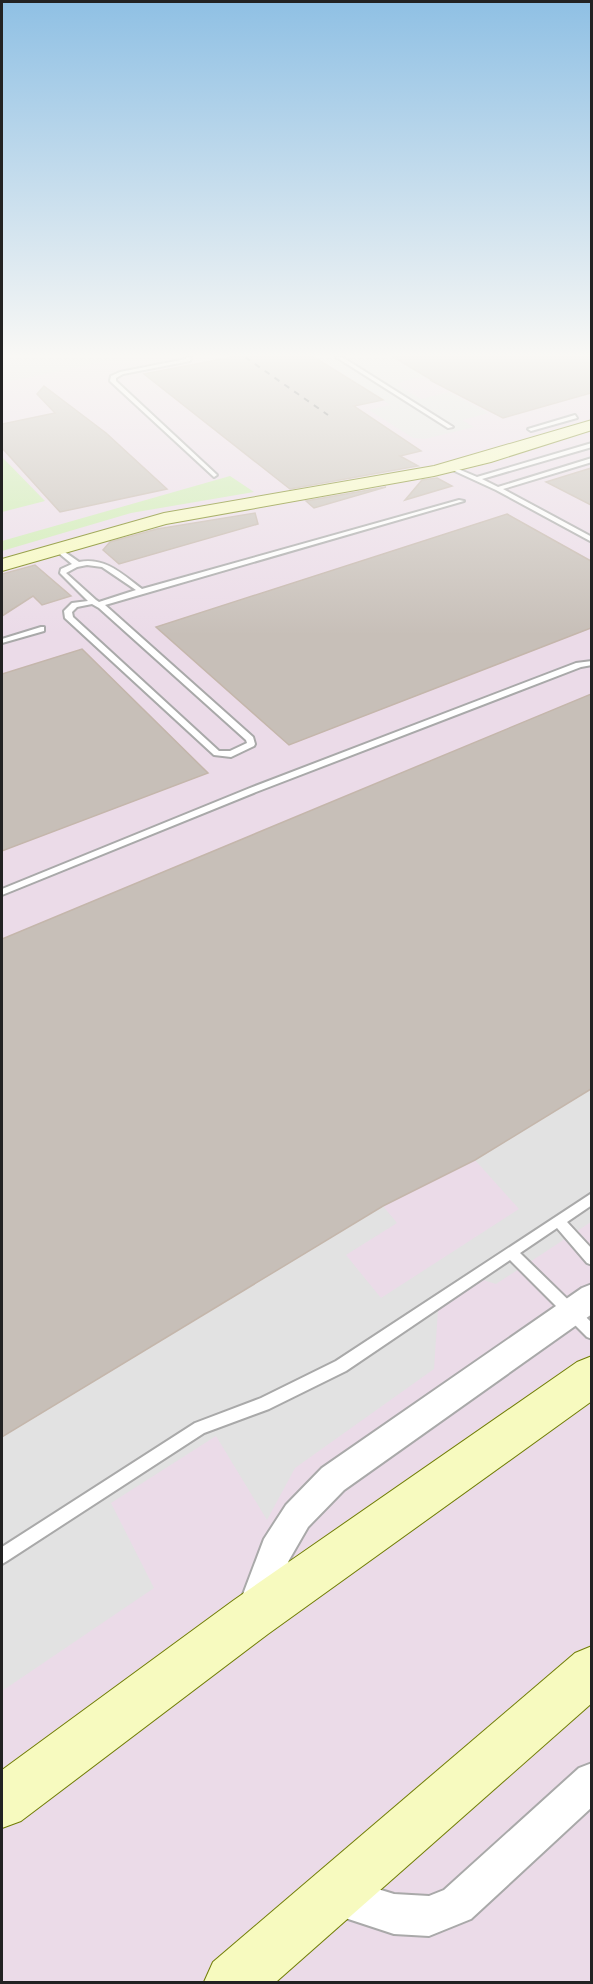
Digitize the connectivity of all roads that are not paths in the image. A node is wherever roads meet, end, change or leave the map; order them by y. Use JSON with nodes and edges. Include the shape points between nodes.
{"nodes":[{"id":1,"x":187,"y":450,"type":"edge"},
{"id":2,"x":508,"y":450,"type":"edge"},
{"id":3,"x":579,"y":450,"type":"edge"},
{"id":4,"x":591,"y":460,"type":"edge"},
{"id":5,"x":448,"y":467,"type":"junction"},
{"id":6,"x":214,"y":475,"type":"dead end"},
{"id":7,"x":477,"y":479,"type":"junction"},
{"id":8,"x":498,"y":489,"type":"junction"},
{"id":9,"x":461,"y":501,"type":"dead end"},
{"id":10,"x":591,"y":540,"type":"edge"},
{"id":11,"x":57,"y":549,"type":"junction"},
{"id":12,"x":2,"y":565,"type":"edge"},
{"id":13,"x":78,"y":565,"type":"junction"},
{"id":14,"x":141,"y":591,"type":"junction"},
{"id":15,"x":96,"y":603,"type":"junction"},
{"id":16,"x":41,"y":629,"type":"dead end"},
{"id":17,"x":2,"y":641,"type":"edge"},
{"id":18,"x":591,"y":663,"type":"edge"},
{"id":19,"x":2,"y":892,"type":"edge"},
{"id":20,"x":591,"y":1198,"type":"edge"},
{"id":21,"x":558,"y":1221,"type":"junction"},
{"id":22,"x":512,"y":1253,"type":"junction"},
{"id":23,"x":591,"y":1259,"type":"edge"},
{"id":24,"x":581,"y":1304,"type":"edge"},
{"id":25,"x":591,"y":1334,"type":"edge"},
{"id":26,"x":591,"y":1376,"type":"edge"},
{"id":27,"x":2,"y":1556,"type":"edge"},
{"id":28,"x":252,"y":1617,"type":"junction"},
{"id":29,"x":591,"y":1670,"type":"edge"},
{"id":30,"x":591,"y":1781,"type":"edge"},
{"id":31,"x":2,"y":1802,"type":"edge"},
{"id":32,"x":333,"y":1895,"type":"junction"},
{"id":33,"x":233,"y":1983,"type":"edge"}],
"edges":[{"from":1,"to":6,"type":"lane"},
{"from":2,"to":5,"type":"main road"},
{"from":3,"to":7,"type":"lane"},
{"from":4,"to":8,"type":"lane"},
{"from":5,"to":7,"type":"lane"},
{"from":5,"to":11,"type":"main road","via":[[164,519]]},
{"from":7,"to":8,"type":"lane"},
{"from":8,"to":10,"type":"lane"},
{"from":9,"to":14,"type":"lane"},
{"from":11,"to":12,"type":"main road"},
{"from":11,"to":13,"type":"lane"},
{"from":13,"to":14,"type":"lane","via":[[100,562]]},
{"from":13,"to":15,"type":"lane","via":[[62,571]]},
{"from":14,"to":15,"type":"lane"},
{"from":15,"to":15,"type":"lane","via":[[250,739],[251,744],[231,754],[217,753],[69,618],[72,607]]},
{"from":16,"to":17,"type":"lane"},
{"from":18,"to":19,"type":"lane","via":[[253,790]]},
{"from":20,"to":21,"type":"lane"},
{"from":21,"to":22,"type":"lane"},
{"from":21,"to":23,"type":"lane"},
{"from":22,"to":24,"type":"lane"},
{"from":22,"to":27,"type":"lane","via":[[341,1366],[264,1404],[200,1428]]},
{"from":24,"to":25,"type":"lane"},
{"from":24,"to":28,"type":"street","via":[[333,1479],[297,1516],[276,1551]]},
{"from":26,"to":28,"type":"main road"},
{"from":28,"to":31,"type":"main road"},
{"from":29,"to":32,"type":"main road"},
{"from":30,"to":32,"type":"street","via":[[457,1905],[429,1916],[394,1914]]},
{"from":32,"to":33,"type":"main road"}]}
